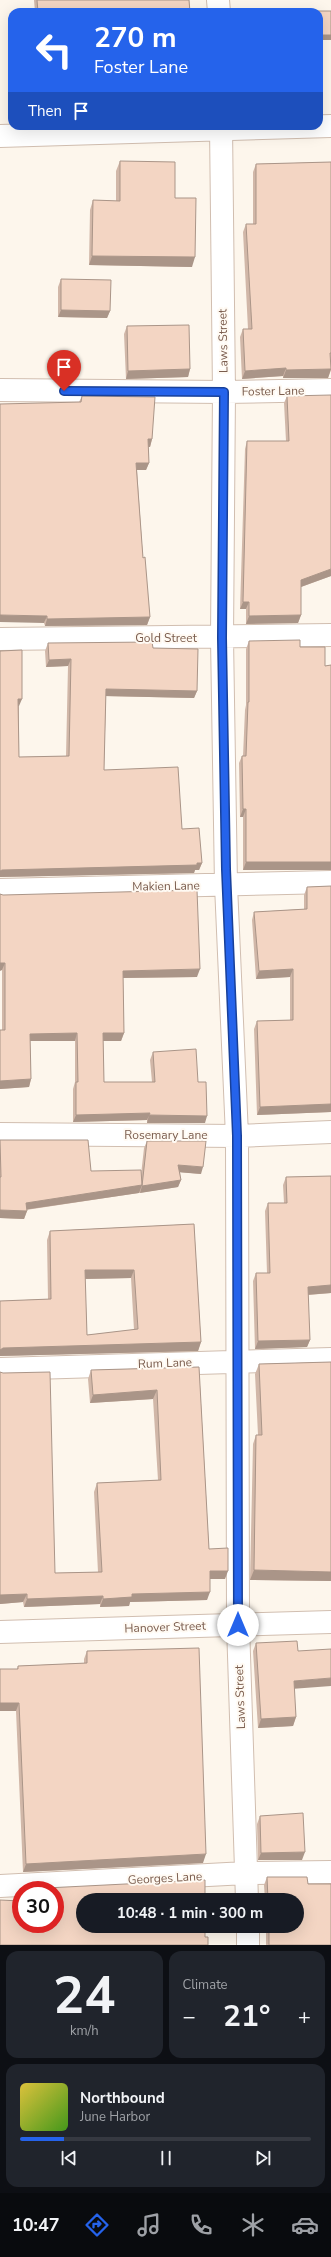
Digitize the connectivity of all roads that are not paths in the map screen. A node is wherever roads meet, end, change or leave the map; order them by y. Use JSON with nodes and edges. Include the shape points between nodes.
{"nodes":[{"id":1,"x":147,"y":130,"type":"edge"},
{"id":2,"x":221,"y":130,"type":"edge"},
{"id":3,"x":0,"y":136,"type":"edge"},
{"id":4,"x":0,"y":390,"type":"edge"},
{"id":5,"x":331,"y":390,"type":"edge"},
{"id":6,"x":224,"y":392,"type":"junction"},
{"id":7,"x":331,"y":635,"type":"edge"},
{"id":8,"x":0,"y":638,"type":"edge"},
{"id":9,"x":222,"y":638,"type":"junction"},
{"id":10,"x":331,"y":882,"type":"edge"},
{"id":11,"x":226,"y":885,"type":"junction"},
{"id":12,"x":0,"y":890,"type":"edge"},
{"id":13,"x":331,"y":1132,"type":"edge"},
{"id":14,"x":0,"y":1134,"type":"edge"},
{"id":15,"x":237,"y":1136,"type":"junction"},
{"id":16,"x":331,"y":1359,"type":"edge"},
{"id":17,"x":236,"y":1360,"type":"junction"},
{"id":18,"x":0,"y":1369,"type":"edge"},
{"id":19,"x":331,"y":1622,"type":"edge"},
{"id":20,"x":238,"y":1625,"type":"junction"},
{"id":21,"x":0,"y":1632,"type":"edge"},
{"id":22,"x":331,"y":1872,"type":"edge"},
{"id":23,"x":246,"y":1874,"type":"junction"},
{"id":24,"x":0,"y":1886,"type":"edge"},
{"id":25,"x":247,"y":1893,"type":"edge"},
{"id":26,"x":248,"y":1933,"type":"edge"},
{"id":27,"x":248,"y":1945,"type":"edge"}],
"edges":[{"from":1,"to":3,"type":"street"},
{"from":2,"to":6,"type":"street","name":"Laws Street"},
{"from":4,"to":6,"type":"street","name":"Foster Lane"},
{"from":5,"to":6,"type":"street","name":"Foster Lane"},
{"from":6,"to":9,"type":"street","name":"Laws Street"},
{"from":7,"to":9,"type":"street","name":"Gold Street"},
{"from":8,"to":9,"type":"street","name":"Gold Street"},
{"from":9,"to":11,"type":"street","name":"Laws Street"},
{"from":10,"to":11,"type":"street","name":"Makien Lane"},
{"from":11,"to":12,"type":"street","name":"Makien Lane"},
{"from":11,"to":15,"type":"street","name":"Laws Street"},
{"from":13,"to":15,"type":"street","name":"Rosemary Lane"},
{"from":14,"to":15,"type":"street","name":"Rosemary Lane"},
{"from":15,"to":17,"type":"street","name":"Laws Street"},
{"from":16,"to":17,"type":"street","name":"Rum Lane"},
{"from":17,"to":18,"type":"street","name":"Rum Lane"},
{"from":17,"to":20,"type":"street","name":"Laws Street"},
{"from":19,"to":20,"type":"street","name":"Hanover Street"},
{"from":20,"to":21,"type":"street","name":"Hanover Street"},
{"from":20,"to":23,"type":"street","name":"Laws Street"},
{"from":22,"to":23,"type":"street","name":"Georges Lane"},
{"from":23,"to":24,"type":"street","name":"Georges Lane"},
{"from":23,"to":25,"type":"street","name":"Laws Street"},
{"from":26,"to":27,"type":"street"}]}
